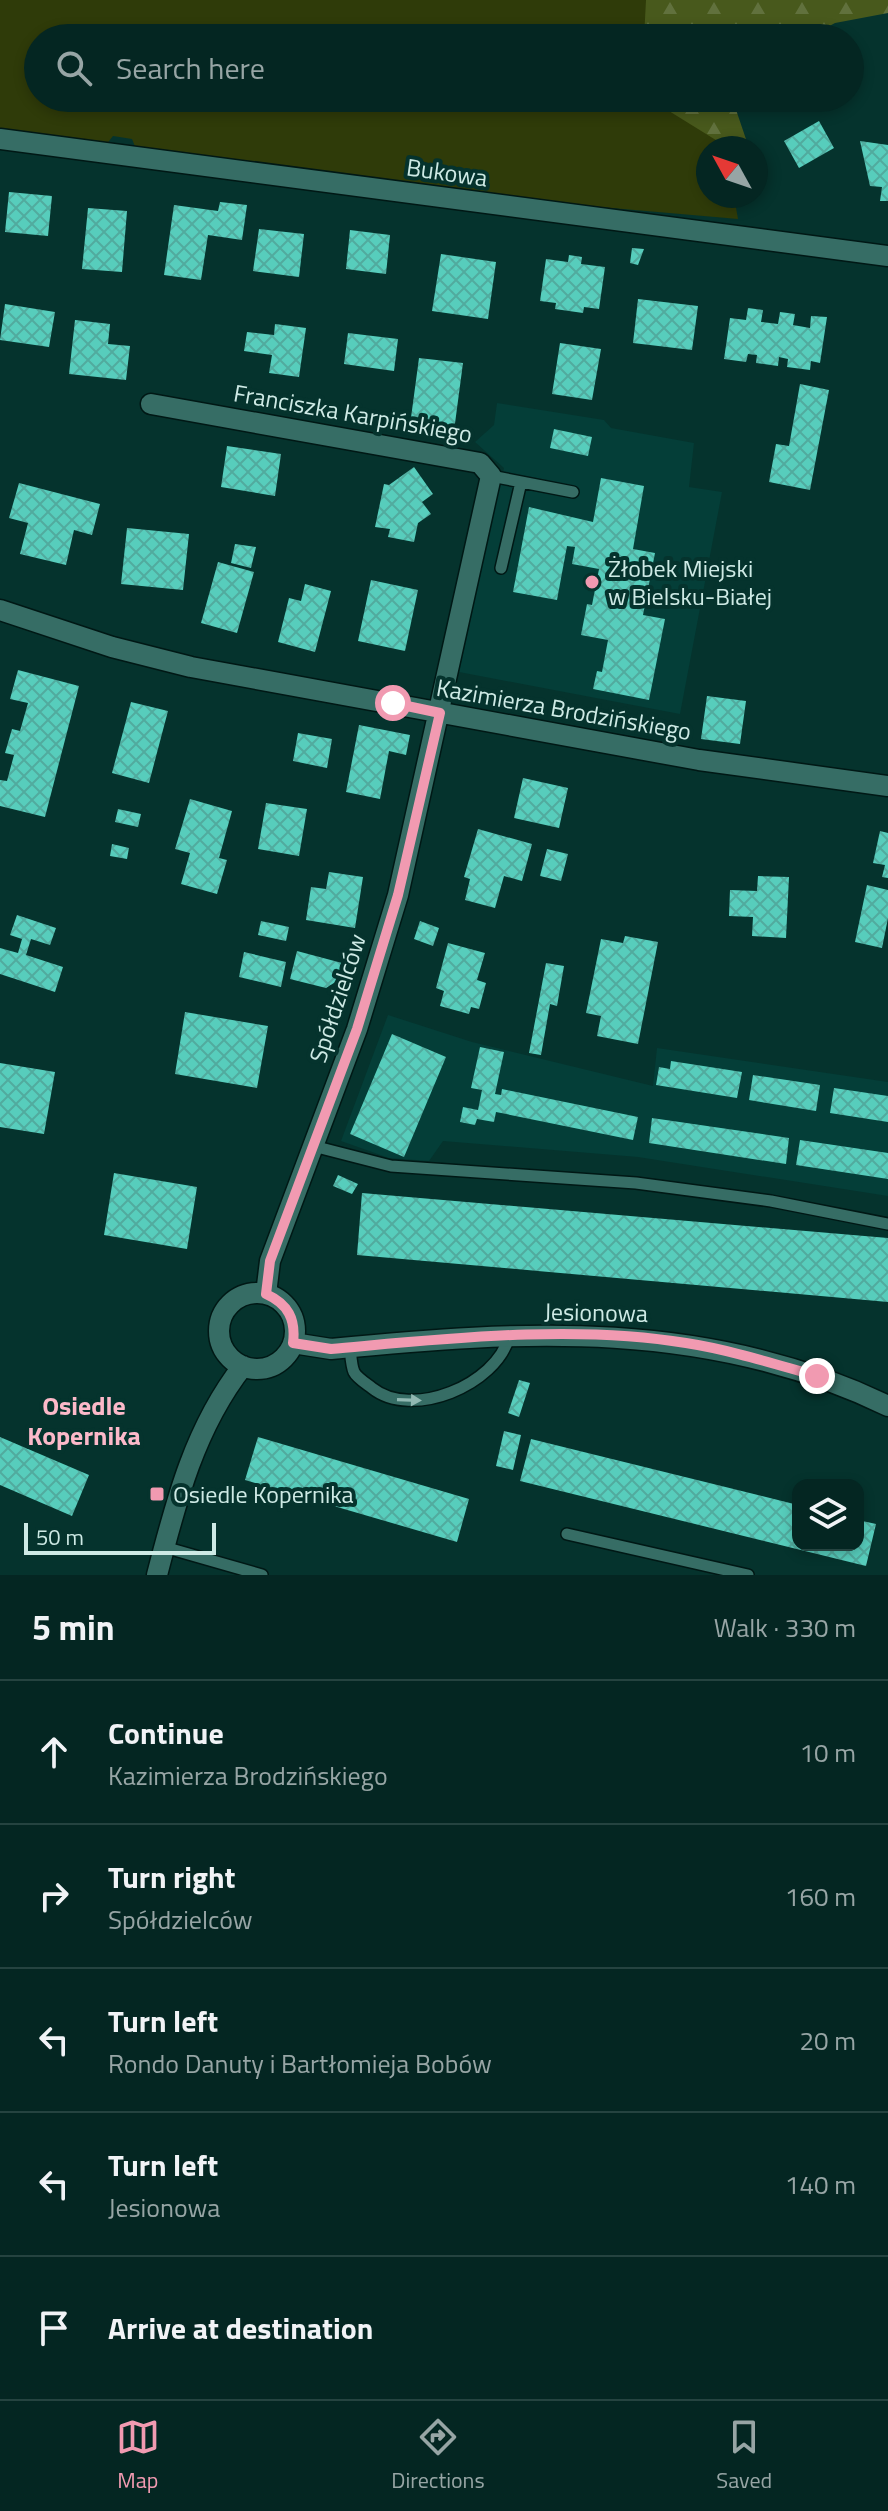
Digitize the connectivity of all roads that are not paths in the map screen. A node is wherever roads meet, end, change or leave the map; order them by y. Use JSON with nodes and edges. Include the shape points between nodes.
{"nodes":[{"id":1,"x":0,"y":139,"type":"edge"},
{"id":2,"x":888,"y":256,"type":"edge"},
{"id":3,"x":151,"y":404,"type":"dead end"},
{"id":4,"x":491,"y":476,"type":"junction"},
{"id":5,"x":521,"y":482,"type":"junction"},
{"id":6,"x":573,"y":492,"type":"dead end"},
{"id":7,"x":501,"y":568,"type":"dead end"},
{"id":8,"x":0,"y":610,"type":"edge"},
{"id":9,"x":440,"y":713,"type":"junction"},
{"id":10,"x":888,"y":786,"type":"edge"},
{"id":11,"x":313,"y":1146,"type":"junction"},
{"id":12,"x":888,"y":1224,"type":"edge"},
{"id":13,"x":266,"y":1294,"type":"junction"},
{"id":14,"x":509,"y":1337,"type":"junction"},
{"id":15,"x":293,"y":1343,"type":"junction"},
{"id":16,"x":350,"y":1348,"type":"junction"},
{"id":17,"x":243,"y":1366,"type":"junction"},
{"id":18,"x":888,"y":1406,"type":"edge"},
{"id":19,"x":567,"y":1534,"type":"dead end"},
{"id":20,"x":164,"y":1547,"type":"junction"},
{"id":21,"x":157,"y":1575,"type":"edge"},
{"id":22,"x":262,"y":1575,"type":"edge"},
{"id":23,"x":748,"y":1575,"type":"edge"}],
"edges":[{"from":1,"to":2,"type":"street","name":"Bukowa"},
{"from":3,"to":4,"type":"street","name":"Franciszka Karpińskiego","via":[[480,463]]},
{"from":4,"to":5,"type":"lane"},
{"from":4,"to":9,"type":"street","name":"Franciszka Karpińskiego"},
{"from":5,"to":6,"type":"lane"},
{"from":5,"to":7,"type":"lane"},
{"from":8,"to":9,"type":"street","name":"Kazimierza Brodzińskiego","via":[[191,667]]},
{"from":9,"to":10,"type":"street","name":"Kazimierza Brodzińskiego","via":[[699,760]]},
{"from":9,"to":11,"type":"street","name":"Spółdzielców","via":[[398,895],[357,1029]]},
{"from":11,"to":12,"type":"lane","via":[[391,1166],[636,1183]]},
{"from":11,"to":13,"type":"street","name":"Spółdzielców","via":[[270,1261]]},
{"from":13,"to":15,"type":"street","via":[[287,1307],[295,1330]]},
{"from":13,"to":17,"type":"street","via":[[241,1296],[219,1325],[224,1350]]},
{"from":14,"to":16,"type":"street","name":"Jesionowa"},
{"from":16,"to":14,"type":"lane","one_way":true,"via":[[355,1374],[386,1399],[421,1401],[472,1382],[505,1351]]},
{"from":14,"to":18,"type":"street","name":"Jesionowa","via":[[593,1335],[685,1342],[817,1376]]},
{"from":15,"to":16,"type":"street","name":"Jesionowa"},
{"from":15,"to":17,"type":"street","via":[[278,1362],[255,1369]]},
{"from":17,"to":20,"type":"street","via":[[218,1398],[193,1453]]},
{"from":19,"to":23,"type":"lane"},
{"from":20,"to":21,"type":"street"},
{"from":20,"to":22,"type":"lane"}]}
